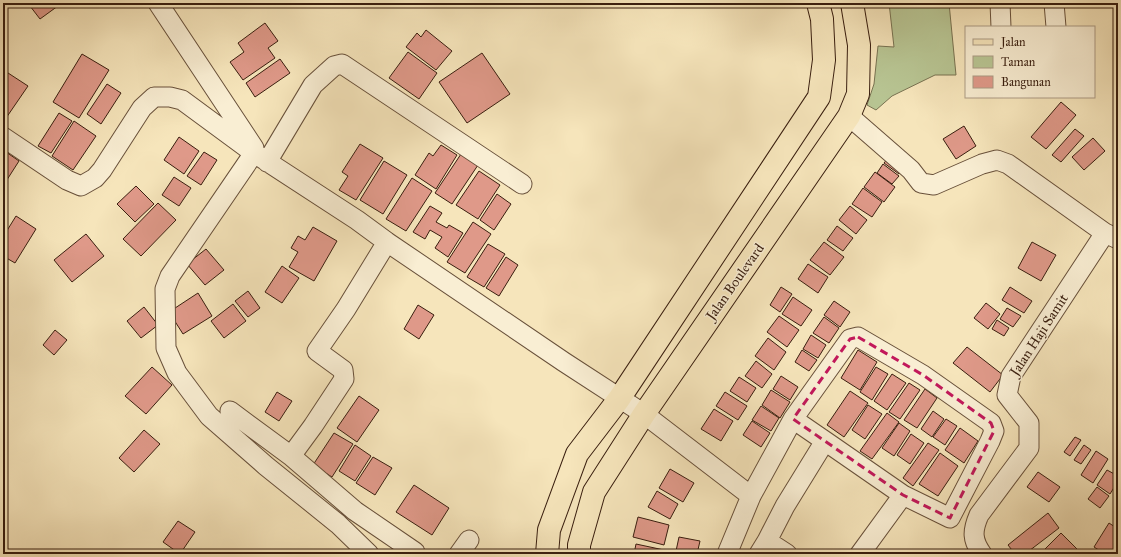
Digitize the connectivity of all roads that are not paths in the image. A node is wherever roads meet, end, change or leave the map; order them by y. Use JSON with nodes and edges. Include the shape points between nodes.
{"nodes":[{"id":1,"x":158,"y":3,"type":"edge"},
{"id":2,"x":818,"y":3,"type":"edge"},
{"id":3,"x":852,"y":3,"type":"edge"},
{"id":4,"x":1000,"y":3,"type":"edge"},
{"id":5,"x":1054,"y":3,"type":"edge"},
{"id":6,"x":1001,"y":26,"type":"edge"},
{"id":7,"x":1056,"y":26,"type":"edge"},
{"id":8,"x":849,"y":116,"type":"junction"},
{"id":9,"x":3,"y":137,"type":"edge"},
{"id":10,"x":260,"y":157,"type":"junction"},
{"id":11,"x":522,"y":184,"type":"dead end"},
{"id":12,"x":1112,"y":236,"type":"edge"},
{"id":13,"x":387,"y":242,"type":"junction"},
{"id":14,"x":619,"y":399,"type":"junction"},
{"id":15,"x":230,"y":411,"type":"dead end"},
{"id":16,"x":644,"y":414,"type":"junction"},
{"id":17,"x":793,"y":418,"type":"junction"},
{"id":18,"x":825,"y":441,"type":"junction"},
{"id":19,"x":291,"y":456,"type":"junction"},
{"id":20,"x":903,"y":495,"type":"junction"},
{"id":21,"x":751,"y":496,"type":"junction"},
{"id":22,"x":763,"y":547,"type":"edge"},
{"id":23,"x":415,"y":552,"type":"dead end"},
{"id":24,"x":369,"y":554,"type":"edge"},
{"id":25,"x":547,"y":554,"type":"edge"},
{"id":26,"x":579,"y":554,"type":"edge"},
{"id":27,"x":728,"y":554,"type":"edge"},
{"id":28,"x":787,"y":554,"type":"edge"},
{"id":29,"x":860,"y":554,"type":"edge"},
{"id":30,"x":982,"y":554,"type":"edge"}],
"edges":[{"from":1,"to":10,"type":"street"},
{"from":2,"to":14,"type":"main road","via":[[822,19],[824,60],[819,97]]},
{"from":3,"to":8,"type":"main road","name":"Jalan Boulevard","via":[[859,45],[858,94]]},
{"from":4,"to":6,"type":"street"},
{"from":5,"to":7,"type":"street"},
{"from":8,"to":12,"type":"street","via":[[911,170],[921,183],[934,185],[997,160],[1008,164]]},
{"from":8,"to":16,"type":"main road","name":"Jalan Boulevard"},
{"from":9,"to":10,"type":"street","via":[[81,186],[102,170],[142,108],[154,97],[170,97],[182,100]]},
{"from":10,"to":11,"type":"street","via":[[313,85],[334,66],[342,64]]},
{"from":10,"to":13,"type":"street"},
{"from":10,"to":24,"type":"street","via":[[170,276],[165,289],[166,348],[177,373],[209,416],[338,524]]},
{"from":12,"to":30,"type":"street","name":"Jalan Haji Samit","via":[[1011,376],[1007,395],[1029,423],[1029,448],[976,522],[974,538]]},
{"from":13,"to":14,"type":"street"},
{"from":13,"to":19,"type":"street","via":[[317,351],[342,370],[344,379]]},
{"from":14,"to":16,"type":"street"},
{"from":14,"to":25,"type":"main road","via":[[577,454],[549,530]]},
{"from":15,"to":19,"type":"street"},
{"from":16,"to":21,"type":"street"},
{"from":16,"to":26,"type":"main road","name":"Jalan Boulevard","via":[[594,492],[579,544]]},
{"from":17,"to":18,"type":"street"},
{"from":17,"to":20,"type":"street","via":[[844,346],[850,339],[858,337],[923,375],[991,423],[994,431],[990,441],[950,518]]},
{"from":17,"to":21,"type":"street"},
{"from":18,"to":20,"type":"street"},
{"from":18,"to":22,"type":"street","via":[[784,506]]},
{"from":19,"to":23,"type":"street","via":[[355,511]]},
{"from":20,"to":29,"type":"street"},
{"from":21,"to":27,"type":"street"},
{"from":22,"to":28,"type":"street"}]}
